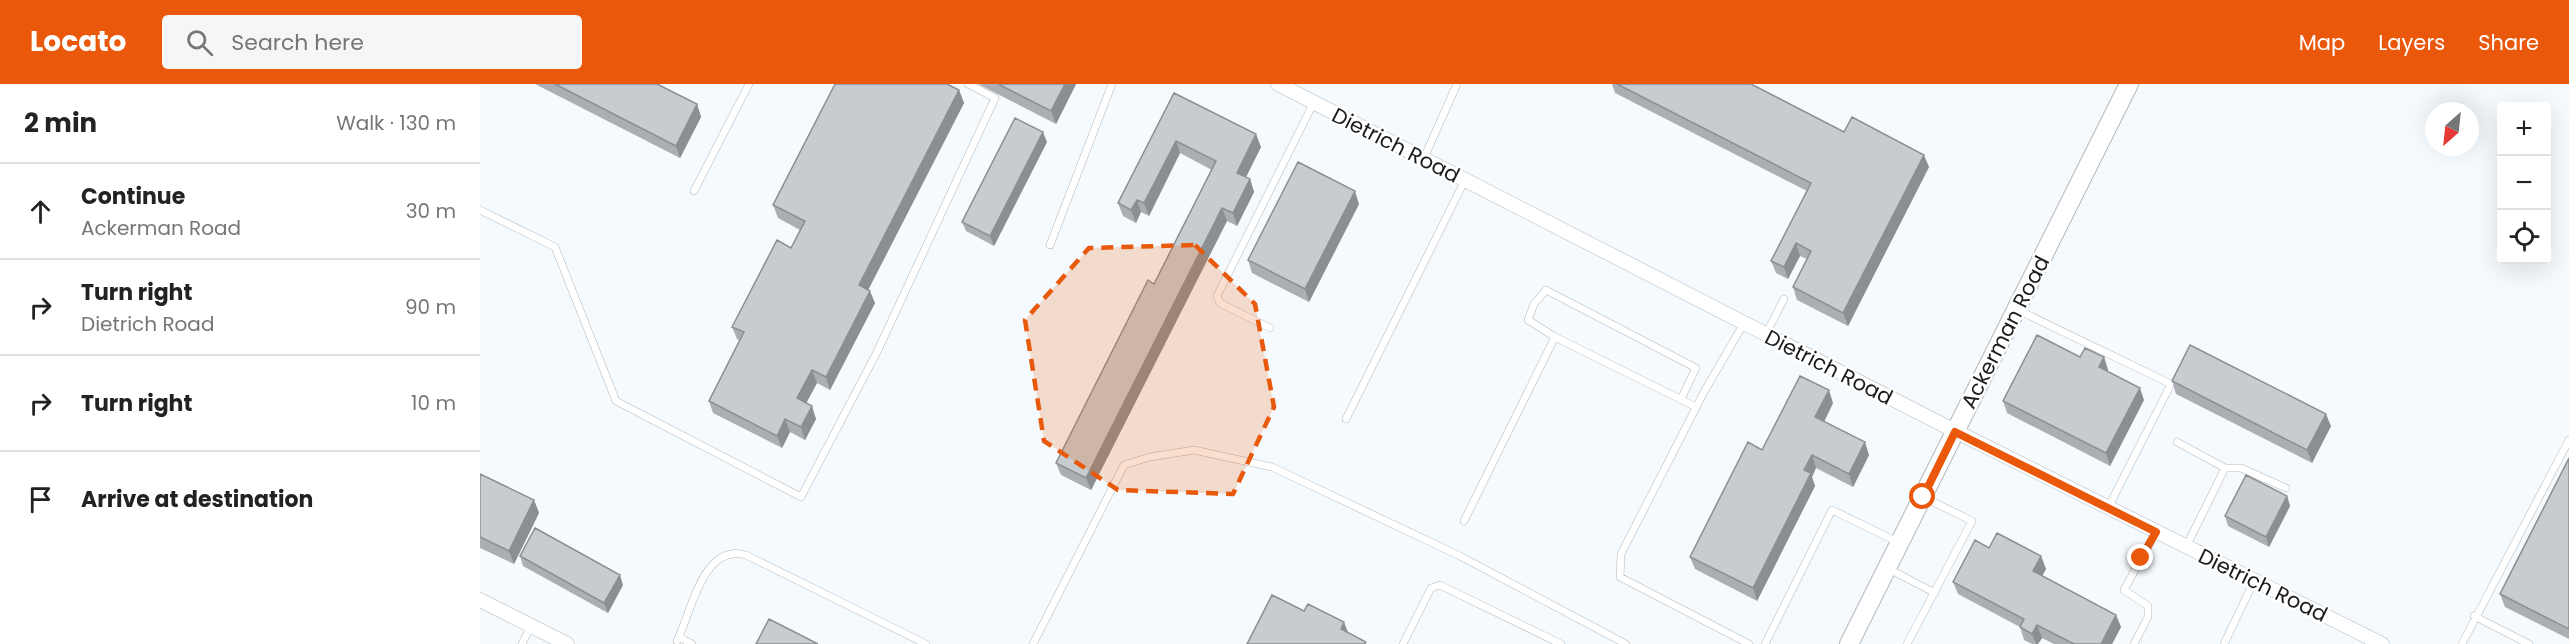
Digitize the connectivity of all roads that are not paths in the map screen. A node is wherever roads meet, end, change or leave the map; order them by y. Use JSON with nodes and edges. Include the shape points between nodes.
{"nodes":[{"id":1,"x":748,"y":84,"type":"edge"},
{"id":2,"x":968,"y":84,"type":"edge"},
{"id":3,"x":1113,"y":84,"type":"edge"},
{"id":4,"x":1457,"y":84,"type":"edge"},
{"id":5,"x":2129,"y":84,"type":"edge"},
{"id":6,"x":1287,"y":86,"type":"edge"},
{"id":7,"x":1314,"y":102,"type":"junction"},
{"id":8,"x":1424,"y":159,"type":"junction"},
{"id":9,"x":1465,"y":180,"type":"junction"},
{"id":10,"x":694,"y":191,"type":"dead end"},
{"id":11,"x":480,"y":210,"type":"edge"},
{"id":12,"x":1050,"y":245,"type":"dead end"},
{"id":13,"x":1784,"y":299,"type":"dead end"},
{"id":14,"x":2017,"y":309,"type":"junction"},
{"id":15,"x":1744,"y":323,"type":"junction"},
{"id":16,"x":1270,"y":328,"type":"dead end"},
{"id":17,"x":1766,"y":334,"type":"junction"},
{"id":18,"x":1555,"y":337,"type":"junction"},
{"id":19,"x":1681,"y":399,"type":"junction"},
{"id":20,"x":1696,"y":407,"type":"junction"},
{"id":21,"x":1346,"y":419,"type":"dead end"},
{"id":22,"x":1955,"y":432,"type":"junction"},
{"id":23,"x":2569,"y":440,"type":"edge"},
{"id":24,"x":2177,"y":442,"type":"dead end"},
{"id":25,"x":2225,"y":468,"type":"junction"},
{"id":26,"x":2286,"y":488,"type":"dead end"},
{"id":27,"x":1923,"y":497,"type":"junction"},
{"id":28,"x":2108,"y":508,"type":"junction"},
{"id":29,"x":1464,"y":521,"type":"dead end"},
{"id":30,"x":2156,"y":532,"type":"junction"},
{"id":31,"x":1900,"y":543,"type":"junction"},
{"id":32,"x":2186,"y":547,"type":"junction"},
{"id":33,"x":1887,"y":568,"type":"junction"},
{"id":34,"x":2254,"y":581,"type":"junction"},
{"id":35,"x":1935,"y":593,"type":"junction"},
{"id":36,"x":480,"y":600,"type":"edge"},
{"id":37,"x":2474,"y":616,"type":"junction"},
{"id":38,"x":531,"y":626,"type":"junction"},
{"id":39,"x":522,"y":644,"type":"edge"},
{"id":40,"x":567,"y":644,"type":"edge"},
{"id":41,"x":692,"y":644,"type":"edge"},
{"id":42,"x":927,"y":644,"type":"edge"},
{"id":43,"x":1034,"y":644,"type":"edge"},
{"id":44,"x":1403,"y":644,"type":"edge"},
{"id":45,"x":1561,"y":644,"type":"edge"},
{"id":46,"x":1626,"y":644,"type":"edge"},
{"id":47,"x":1749,"y":644,"type":"edge"},
{"id":48,"x":1765,"y":644,"type":"edge"},
{"id":49,"x":1850,"y":644,"type":"edge"},
{"id":50,"x":1907,"y":644,"type":"edge"},
{"id":51,"x":2134,"y":644,"type":"edge"},
{"id":52,"x":2224,"y":644,"type":"edge"},
{"id":53,"x":2382,"y":644,"type":"edge"},
{"id":54,"x":2462,"y":644,"type":"edge"},
{"id":55,"x":2529,"y":644,"type":"edge"}],
"edges":[{"from":1,"to":10,"type":"lane"},
{"from":2,"to":11,"type":"lane","via":[[995,98],[877,352],[801,497],[616,402],[555,248]]},
{"from":3,"to":12,"type":"lane"},
{"from":4,"to":8,"type":"lane"},
{"from":5,"to":14,"type":"street","name":"Ackerman Road"},
{"from":6,"to":7,"type":"street","name":"Dietrich Road"},
{"from":7,"to":8,"type":"street","name":"Dietrich Road"},
{"from":7,"to":16,"type":"lane","via":[[1217,296],[1220,303]]},
{"from":8,"to":9,"type":"street","name":"Dietrich Road"},
{"from":9,"to":15,"type":"street","name":"Dietrich Road"},
{"from":9,"to":21,"type":"lane"},
{"from":13,"to":17,"type":"lane"},
{"from":14,"to":22,"type":"street","name":"Ackerman Road"},
{"from":14,"to":28,"type":"lane","via":[[2171,384]]},
{"from":15,"to":17,"type":"street","name":"Dietrich Road"},
{"from":15,"to":20,"type":"lane"},
{"from":17,"to":22,"type":"street","name":"Dietrich Road"},
{"from":18,"to":19,"type":"lane"},
{"from":18,"to":19,"type":"lane","via":[[1528,320],[1534,304],[1546,290],[1696,368]]},
{"from":18,"to":29,"type":"lane"},
{"from":19,"to":20,"type":"lane"},
{"from":20,"to":47,"type":"lane","via":[[1621,554],[1620,577]]},
{"from":22,"to":27,"type":"street","name":"Ackerman Road"},
{"from":22,"to":28,"type":"street","name":"Dietrich Road"},
{"from":23,"to":37,"type":"lane"},
{"from":24,"to":25,"type":"lane"},
{"from":25,"to":26,"type":"lane","via":[[2241,468]]},
{"from":25,"to":32,"type":"lane"},
{"from":27,"to":31,"type":"street","name":"Ackerman Road"},
{"from":27,"to":35,"type":"lane","via":[[1972,521]]},
{"from":28,"to":30,"type":"street","name":"Dietrich Road"},
{"from":30,"to":32,"type":"street","name":"Dietrich Road"},
{"from":30,"to":51,"type":"lane","via":[[2124,590],[2148,606],[2148,616]]},
{"from":31,"to":33,"type":"street","name":"Ackerman Road"},
{"from":31,"to":48,"type":"lane","via":[[1832,510]]},
{"from":32,"to":34,"type":"street","name":"Dietrich Road"},
{"from":33,"to":35,"type":"lane"},
{"from":33,"to":49,"type":"street","name":"Ackerman Road"},
{"from":34,"to":52,"type":"lane"},
{"from":34,"to":53,"type":"street","name":"Dietrich Road"},
{"from":35,"to":50,"type":"lane"},
{"from":36,"to":38,"type":"street"},
{"from":37,"to":54,"type":"lane"},
{"from":37,"to":55,"type":"lane"},
{"from":38,"to":39,"type":"lane"},
{"from":38,"to":40,"type":"street"},
{"from":41,"to":42,"type":"lane","via":[[678,639],[708,567],[734,552]]},
{"from":43,"to":46,"type":"lane","via":[[1124,465],[1194,450],[1272,468],[1460,556]]},
{"from":44,"to":45,"type":"lane","via":[[1431,588],[1440,585]]}]}
